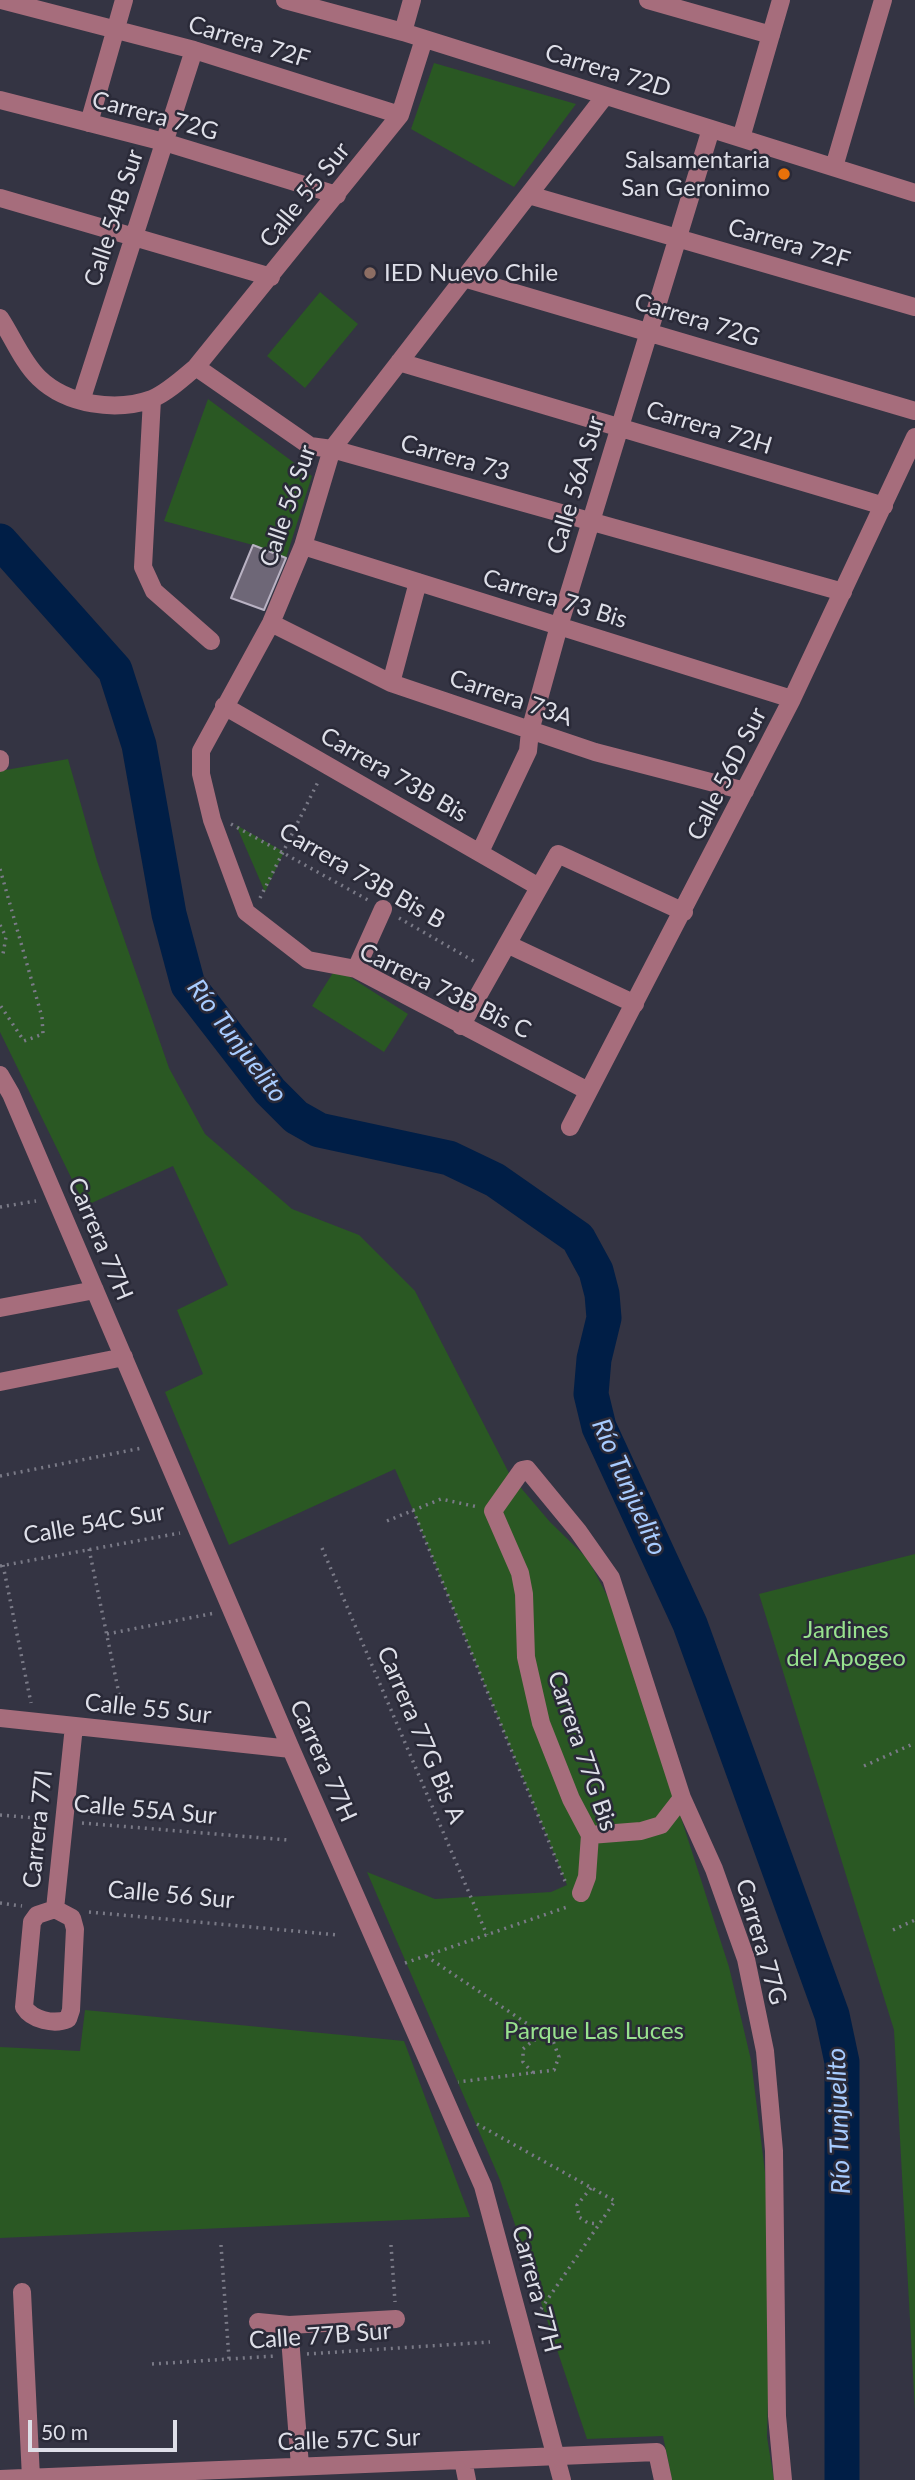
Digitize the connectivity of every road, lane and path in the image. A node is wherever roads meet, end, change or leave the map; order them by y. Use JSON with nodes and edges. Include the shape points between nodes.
{"nodes":[{"id":1,"x":1,"y":0,"type":"edge"},
{"id":2,"x":124,"y":0,"type":"edge"},
{"id":3,"x":412,"y":0,"type":"edge"},
{"id":4,"x":648,"y":0,"type":"edge"},
{"id":5,"x":782,"y":0,"type":"edge"},
{"id":6,"x":883,"y":0,"type":"edge"},
{"id":7,"x":295,"y":1,"type":"edge"},
{"id":8,"x":115,"y":29,"type":"junction"},
{"id":9,"x":403,"y":32,"type":"junction"},
{"id":10,"x":771,"y":35,"type":"junction"},
{"id":11,"x":424,"y":39,"type":"junction"},
{"id":12,"x":194,"y":50,"type":"junction"},
{"id":13,"x":605,"y":96,"type":"junction"},
{"id":14,"x":0,"y":100,"type":"edge"},
{"id":15,"x":400,"y":115,"type":"junction"},
{"id":16,"x":89,"y":123,"type":"junction"},
{"id":17,"x":711,"y":129,"type":"junction"},
{"id":18,"x":741,"y":138,"type":"junction"},
{"id":19,"x":164,"y":142,"type":"junction"},
{"id":20,"x":834,"y":167,"type":"junction"},
{"id":21,"x":915,"y":192,"type":"edge"},
{"id":22,"x":337,"y":195,"type":"junction"},
{"id":23,"x":529,"y":195,"type":"junction"},
{"id":24,"x":0,"y":198,"type":"edge"},
{"id":25,"x":134,"y":237,"type":"junction"},
{"id":26,"x":676,"y":237,"type":"junction"},
{"id":27,"x":271,"y":276,"type":"junction"},
{"id":28,"x":464,"y":278,"type":"junction"},
{"id":29,"x":915,"y":307,"type":"edge"},
{"id":30,"x":0,"y":318,"type":"edge"},
{"id":31,"x":648,"y":331,"type":"junction"},
{"id":32,"x":399,"y":362,"type":"junction"},
{"id":33,"x":196,"y":367,"type":"junction"},
{"id":34,"x":152,"y":398,"type":"junction"},
{"id":35,"x":81,"y":401,"type":"junction"},
{"id":36,"x":915,"y":411,"type":"edge"},
{"id":37,"x":619,"y":426,"type":"junction"},
{"id":38,"x":915,"y":437,"type":"edge"},
{"id":39,"x":332,"y":449,"type":"junction"},
{"id":40,"x":884,"y":506,"type":"junction"},
{"id":41,"x":591,"y":521,"type":"junction"},
{"id":42,"x":303,"y":546,"type":"junction"},
{"id":43,"x":418,"y":582,"type":"junction"},
{"id":44,"x":843,"y":592,"type":"junction"},
{"id":45,"x":271,"y":623,"type":"junction"},
{"id":46,"x":559,"y":626,"type":"junction"},
{"id":47,"x":211,"y":641,"type":"dead end"},
{"id":48,"x":391,"y":683,"type":"junction"},
{"id":49,"x":792,"y":699,"type":"junction"},
{"id":50,"x":224,"y":706,"type":"junction"},
{"id":51,"x":530,"y":731,"type":"junction"},
{"id":52,"x":327,"y":764,"type":"junction"},
{"id":53,"x":746,"y":791,"type":"junction"},
{"id":54,"x":212,"y":820,"type":"junction"},
{"id":55,"x":285,"y":852,"type":"junction"},
{"id":56,"x":480,"y":852,"type":"junction"},
{"id":57,"x":0,"y":869,"type":"edge"},
{"id":58,"x":539,"y":887,"type":"junction"},
{"id":59,"x":383,"y":909,"type":"junction"},
{"id":60,"x":246,"y":912,"type":"junction"},
{"id":61,"x":684,"y":912,"type":"junction"},
{"id":62,"x":0,"y":925,"type":"edge"},
{"id":63,"x":507,"y":944,"type":"junction"},
{"id":64,"x":3,"y":954,"type":"dead end"},
{"id":65,"x":356,"y":969,"type":"junction"},
{"id":66,"x":492,"y":971,"type":"junction"},
{"id":67,"x":0,"y":1004,"type":"edge"},
{"id":68,"x":635,"y":1004,"type":"junction"},
{"id":69,"x":461,"y":1026,"type":"junction"},
{"id":70,"x":0,"y":1074,"type":"edge"},
{"id":71,"x":589,"y":1091,"type":"junction"},
{"id":72,"x":6,"y":1095,"type":"edge"},
{"id":73,"x":570,"y":1127,"type":"dead end"},
{"id":74,"x":55,"y":1197,"type":"junction"},
{"id":75,"x":0,"y":1207,"type":"edge"},
{"id":76,"x":95,"y":1290,"type":"junction"},
{"id":77,"x":0,"y":1308,"type":"edge"},
{"id":78,"x":124,"y":1357,"type":"junction"},
{"id":79,"x":0,"y":1382,"type":"edge"},
{"id":80,"x":161,"y":1444,"type":"junction"},
{"id":81,"x":0,"y":1476,"type":"edge"},
{"id":82,"x":414,"y":1510,"type":"junction"},
{"id":83,"x":493,"y":1511,"type":"junction"},
{"id":84,"x":387,"y":1521,"type":"dead end"},
{"id":85,"x":197,"y":1530,"type":"junction"},
{"id":86,"x":322,"y":1548,"type":"dead end"},
{"id":87,"x":89,"y":1549,"type":"junction"},
{"id":88,"x":2,"y":1565,"type":"edge"},
{"id":89,"x":232,"y":1610,"type":"junction"},
{"id":90,"x":107,"y":1634,"type":"junction"},
{"id":91,"x":0,"y":1718,"type":"edge"},
{"id":92,"x":35,"y":1722,"type":"junction"},
{"id":93,"x":74,"y":1726,"type":"junction"},
{"id":94,"x":127,"y":1732,"type":"junction"},
{"id":95,"x":915,"y":1743,"type":"edge"},
{"id":96,"x":291,"y":1749,"type":"junction"},
{"id":97,"x":864,"y":1766,"type":"dead end"},
{"id":98,"x":682,"y":1798,"type":"junction"},
{"id":99,"x":0,"y":1815,"type":"edge"},
{"id":100,"x":64,"y":1821,"type":"junction"},
{"id":101,"x":590,"y":1835,"type":"junction"},
{"id":102,"x":288,"y":1840,"type":"dead end"},
{"id":103,"x":581,"y":1893,"type":"junction"},
{"id":104,"x":0,"y":1903,"type":"edge"},
{"id":105,"x":55,"y":1909,"type":"junction"},
{"id":106,"x":915,"y":1920,"type":"edge"},
{"id":107,"x":893,"y":1930,"type":"dead end"},
{"id":108,"x":338,"y":1935,"type":"dead end"},
{"id":109,"x":487,"y":1935,"type":"junction"},
{"id":110,"x":426,"y":1956,"type":"junction"},
{"id":111,"x":388,"y":1970,"type":"junction"},
{"id":112,"x":548,"y":2038,"type":"junction"},
{"id":113,"x":533,"y":2073,"type":"junction"},
{"id":114,"x":458,"y":2082,"type":"dead end"},
{"id":115,"x":476,"y":2123,"type":"dead end"},
{"id":116,"x":591,"y":2188,"type":"junction"},
{"id":117,"x":599,"y":2224,"type":"junction"},
{"id":118,"x":221,"y":2245,"type":"dead end"},
{"id":119,"x":391,"y":2245,"type":"dead end"},
{"id":120,"x":22,"y":2292,"type":"dead end"},
{"id":121,"x":541,"y":2309,"type":"dead end"},
{"id":122,"x":396,"y":2319,"type":"junction"},
{"id":123,"x":258,"y":2322,"type":"dead end"},
{"id":124,"x":289,"y":2325,"type":"junction"},
{"id":125,"x":490,"y":2343,"type":"dead end"},
{"id":126,"x":398,"y":2348,"type":"junction"},
{"id":127,"x":291,"y":2355,"type":"junction"},
{"id":128,"x":229,"y":2359,"type":"junction"},
{"id":129,"x":152,"y":2364,"type":"dead end"},
{"id":130,"x":557,"y":2456,"type":"junction"},
{"id":131,"x":463,"y":2460,"type":"junction"},
{"id":132,"x":300,"y":2466,"type":"junction"},
{"id":133,"x":279,"y":2474,"type":"edge"},
{"id":134,"x":31,"y":2477,"type":"junction"},
{"id":135,"x":0,"y":2479,"type":"edge"},
{"id":136,"x":467,"y":2480,"type":"edge"},
{"id":137,"x":562,"y":2480,"type":"edge"},
{"id":138,"x":663,"y":2480,"type":"edge"},
{"id":139,"x":783,"y":2480,"type":"edge"}],
"edges":[{"from":1,"to":8,"type":"street","name":"Carrera 72F"},
{"from":2,"to":8,"type":"street"},
{"from":3,"to":9,"type":"street"},
{"from":4,"to":10,"type":"street"},
{"from":5,"to":10,"type":"street"},
{"from":6,"to":20,"type":"street"},
{"from":7,"to":9,"type":"street","name":"Carrera 72D"},
{"from":8,"to":12,"type":"street","name":"Carrera 72F"},
{"from":8,"to":16,"type":"street"},
{"from":9,"to":11,"type":"street","name":"Carrera 72D"},
{"from":10,"to":18,"type":"street"},
{"from":11,"to":13,"type":"street","name":"Carrera 72D"},
{"from":11,"to":15,"type":"street","name":"Calle 55 Sur"},
{"from":12,"to":15,"type":"street","name":"Carrera 72F"},
{"from":12,"to":19,"type":"street","name":"Calle 54B Sur"},
{"from":13,"to":17,"type":"street","name":"Carrera 72D"},
{"from":13,"to":23,"type":"street","name":"Calle 56 Sur"},
{"from":14,"to":16,"type":"street","name":"Carrera 72G"},
{"from":15,"to":22,"type":"street","name":"Calle 55 Sur"},
{"from":16,"to":19,"type":"street","name":"Carrera 72G"},
{"from":17,"to":18,"type":"street","name":"Carrera 72D"},
{"from":17,"to":26,"type":"street","name":"Calle 56A Sur"},
{"from":18,"to":20,"type":"street","name":"Carrera 72D"},
{"from":19,"to":22,"type":"street","name":"Carrera 72G"},
{"from":19,"to":25,"type":"street","name":"Calle 54B Sur"},
{"from":20,"to":21,"type":"street","name":"Carrera 72D"},
{"from":22,"to":27,"type":"street","name":"Calle 55 Sur"},
{"from":23,"to":26,"type":"street","name":"Carrera 72F"},
{"from":23,"to":28,"type":"street","name":"Calle 56 Sur"},
{"from":24,"to":25,"type":"street"},
{"from":25,"to":27,"type":"street"},
{"from":25,"to":35,"type":"street","name":"Calle 54B Sur"},
{"from":26,"to":29,"type":"street","name":"Carrera 72F"},
{"from":26,"to":31,"type":"street","name":"Calle 56A Sur"},
{"from":27,"to":33,"type":"street","name":"Calle 55 Sur"},
{"from":28,"to":31,"type":"street","name":"Carrera 72G"},
{"from":28,"to":32,"type":"street","name":"Calle 56 Sur"},
{"from":30,"to":35,"type":"street","via":[[38,377]]},
{"from":31,"to":36,"type":"street","name":"Carrera 72G"},
{"from":31,"to":37,"type":"street","name":"Calle 56A Sur"},
{"from":32,"to":37,"type":"street","name":"Carrera 72H"},
{"from":32,"to":39,"type":"street","name":"Calle 56 Sur"},
{"from":33,"to":34,"type":"street"},
{"from":33,"to":39,"type":"street","name":"Carrera 73","via":[[310,446]]},
{"from":34,"to":35,"type":"street","via":[[115,406]]},
{"from":34,"to":47,"type":"street","via":[[142,567],[154,591]]},
{"from":37,"to":40,"type":"street","name":"Carrera 72H"},
{"from":37,"to":41,"type":"street","name":"Calle 56A Sur"},
{"from":38,"to":40,"type":"street","name":"Calle 56D Sur"},
{"from":39,"to":41,"type":"street","name":"Carrera 73"},
{"from":39,"to":42,"type":"street","name":"Calle 56 Sur"},
{"from":40,"to":44,"type":"street","name":"Calle 56D Sur"},
{"from":41,"to":44,"type":"street","name":"Carrera 73"},
{"from":41,"to":46,"type":"street","name":"Calle 56A Sur"},
{"from":42,"to":43,"type":"street","name":"Carrera 73 Bis"},
{"from":42,"to":45,"type":"street","name":"Calle 56 Sur"},
{"from":43,"to":46,"type":"street","name":"Carrera 73 Bis"},
{"from":43,"to":48,"type":"street"},
{"from":44,"to":49,"type":"street","name":"Calle 56D Sur"},
{"from":45,"to":48,"type":"street","name":"Carrera 73A"},
{"from":45,"to":50,"type":"street","name":"Calle 56 Sur"},
{"from":46,"to":49,"type":"street","name":"Carrera 73 Bis"},
{"from":46,"to":51,"type":"street","name":"Calle 56A Sur"},
{"from":48,"to":51,"type":"street","name":"Carrera 73A"},
{"from":49,"to":53,"type":"street","name":"Calle 56D Sur"},
{"from":50,"to":52,"type":"street","name":"Carrera 73B Bis"},
{"from":50,"to":54,"type":"street","name":"Calle 56 Sur","via":[[201,751],[201,774]]},
{"from":51,"to":53,"type":"street","name":"Carrera 73A"},
{"from":51,"to":56,"type":"street","name":"Calle 56A Sur","via":[[528,751]]},
{"from":52,"to":55,"type":"path"},
{"from":52,"to":56,"type":"street","name":"Carrera 73B Bis"},
{"from":53,"to":61,"type":"street","name":"Calle 56D Sur"},
{"from":54,"to":55,"type":"path","name":"Carrera 73B Bis B","via":[[236,825]]},
{"from":54,"to":60,"type":"street","name":"Calle 56 Sur"},
{"from":55,"to":59,"type":"path","name":"Carrera 73B Bis B"},
{"from":55,"to":60,"type":"path","via":[[265,892]]},
{"from":56,"to":58,"type":"street","name":"Carrera 73B Bis"},
{"from":57,"to":67,"type":"path","via":[[43,1034],[24,1041]]},
{"from":58,"to":61,"type":"street","via":[[558,854]]},
{"from":58,"to":63,"type":"street"},
{"from":59,"to":65,"type":"street"},
{"from":59,"to":66,"type":"path","name":"Carrera 73B Bis B"},
{"from":60,"to":65,"type":"street","name":"Carrera 73B Bis C","via":[[307,960]]},
{"from":61,"to":68,"type":"street","name":"Calle 56D Sur"},
{"from":62,"to":64,"type":"path","via":[[6,937]]},
{"from":63,"to":66,"type":"street"},
{"from":63,"to":68,"type":"street"},
{"from":65,"to":69,"type":"street","name":"Carrera 73B Bis C"},
{"from":66,"to":69,"type":"street"},
{"from":68,"to":71,"type":"street","name":"Calle 56D Sur"},
{"from":69,"to":71,"type":"street","name":"Carrera 73B Bis C"},
{"from":70,"to":72,"type":"street","name":"Carrera 77H"},
{"from":71,"to":73,"type":"street","name":"Calle 56D Sur"},
{"from":72,"to":74,"type":"street","name":"Carrera 77H"},
{"from":74,"to":75,"type":"path"},
{"from":74,"to":76,"type":"street","name":"Carrera 77H"},
{"from":76,"to":77,"type":"street"},
{"from":76,"to":78,"type":"street","name":"Carrera 77H"},
{"from":78,"to":79,"type":"street"},
{"from":78,"to":80,"type":"street","name":"Carrera 77H"},
{"from":80,"to":81,"type":"path"},
{"from":80,"to":85,"type":"street","name":"Carrera 77H"},
{"from":82,"to":83,"type":"path","via":[[442,1499]]},
{"from":82,"to":84,"type":"path"},
{"from":82,"to":103,"type":"path","via":[[567,1886]]},
{"from":83,"to":98,"type":"street","name":"Carrera 77G","via":[[522,1469],[527,1469],[611,1578]]},
{"from":83,"to":101,"type":"street","name":"Carrera 77G Bis","via":[[520,1573],[526,1657],[541,1723]]},
{"from":85,"to":87,"type":"path","name":"Calle 54C Sur"},
{"from":85,"to":89,"type":"street","name":"Carrera 77H"},
{"from":86,"to":109,"type":"path","name":"Carrera 77G Bis A"},
{"from":87,"to":88,"type":"path","name":"Calle 54C Sur"},
{"from":87,"to":90,"type":"path"},
{"from":88,"to":92,"type":"path"},
{"from":89,"to":90,"type":"path"},
{"from":89,"to":96,"type":"street","name":"Carrera 77H"},
{"from":90,"to":94,"type":"path"},
{"from":91,"to":92,"type":"street","name":"Calle 55 Sur"},
{"from":92,"to":93,"type":"street","name":"Calle 55 Sur"},
{"from":93,"to":94,"type":"street","name":"Calle 55 Sur"},
{"from":93,"to":100,"type":"street","name":"Carrera 77I"},
{"from":94,"to":96,"type":"street","name":"Calle 55 Sur"},
{"from":95,"to":97,"type":"path"},
{"from":96,"to":111,"type":"street","name":"Carrera 77H"},
{"from":98,"to":101,"type":"street","via":[[660,1825]]},
{"from":98,"to":139,"type":"street","name":"Carrera 77G","via":[[714,1869],[746,1959],[765,2051],[774,2151]]},
{"from":99,"to":100,"type":"path","name":"Calle 55A Sur"},
{"from":100,"to":102,"type":"path","name":"Calle 55A Sur"},
{"from":100,"to":105,"type":"street","name":"Carrera 77I"},
{"from":101,"to":103,"type":"street","name":"Carrera 77G Bis"},
{"from":103,"to":109,"type":"path","via":[[568,1908]]},
{"from":104,"to":105,"type":"path","name":"Calle 56 Sur"},
{"from":105,"to":105,"type":"street","name":"Carrera 77I","via":[[37,1915],[32,1922],[24,2007],[36,2019],[62,2021],[71,2010],[75,1929],[72,1917]]},
{"from":105,"to":108,"type":"path","name":"Calle 56 Sur"},
{"from":106,"to":107,"type":"path"},
{"from":109,"to":110,"type":"path"},
{"from":110,"to":111,"type":"path"},
{"from":110,"to":112,"type":"path"},
{"from":111,"to":130,"type":"street","name":"Carrera 77H","via":[[483,2186]]},
{"from":112,"to":113,"type":"path","via":[[534,2040],[523,2049],[523,2062]]},
{"from":112,"to":113,"type":"path","via":[[559,2057],[554,2070]]},
{"from":113,"to":114,"type":"path"},
{"from":115,"to":116,"type":"path"},
{"from":116,"to":117,"type":"path","via":[[615,2201]]},
{"from":116,"to":117,"type":"path","via":[[577,2205],[579,2217]]},
{"from":117,"to":121,"type":"path"},
{"from":118,"to":128,"type":"path"},
{"from":119,"to":122,"type":"path"},
{"from":120,"to":134,"type":"street"},
{"from":122,"to":124,"type":"street"},
{"from":122,"to":126,"type":"path"},
{"from":123,"to":124,"type":"street"},
{"from":124,"to":127,"type":"street"},
{"from":125,"to":126,"type":"path","name":"Calle 77B Sur"},
{"from":126,"to":127,"type":"path","name":"Calle 77B Sur"},
{"from":127,"to":128,"type":"path","name":"Calle 77B Sur"},
{"from":127,"to":132,"type":"street"},
{"from":128,"to":129,"type":"path","name":"Calle 77B Sur"},
{"from":130,"to":131,"type":"street","name":"Calle 57C Sur"},
{"from":130,"to":137,"type":"street","name":"Carrera 77H"},
{"from":130,"to":138,"type":"street","name":"Calle 57C Sur","via":[[657,2452]]},
{"from":131,"to":132,"type":"street","name":"Calle 57C Sur"},
{"from":131,"to":136,"type":"street"},
{"from":132,"to":133,"type":"street","name":"Calle 57C Sur"},
{"from":133,"to":134,"type":"street","name":"Calle 57C Sur"},
{"from":134,"to":135,"type":"street","name":"Calle 57C Sur"}]}
